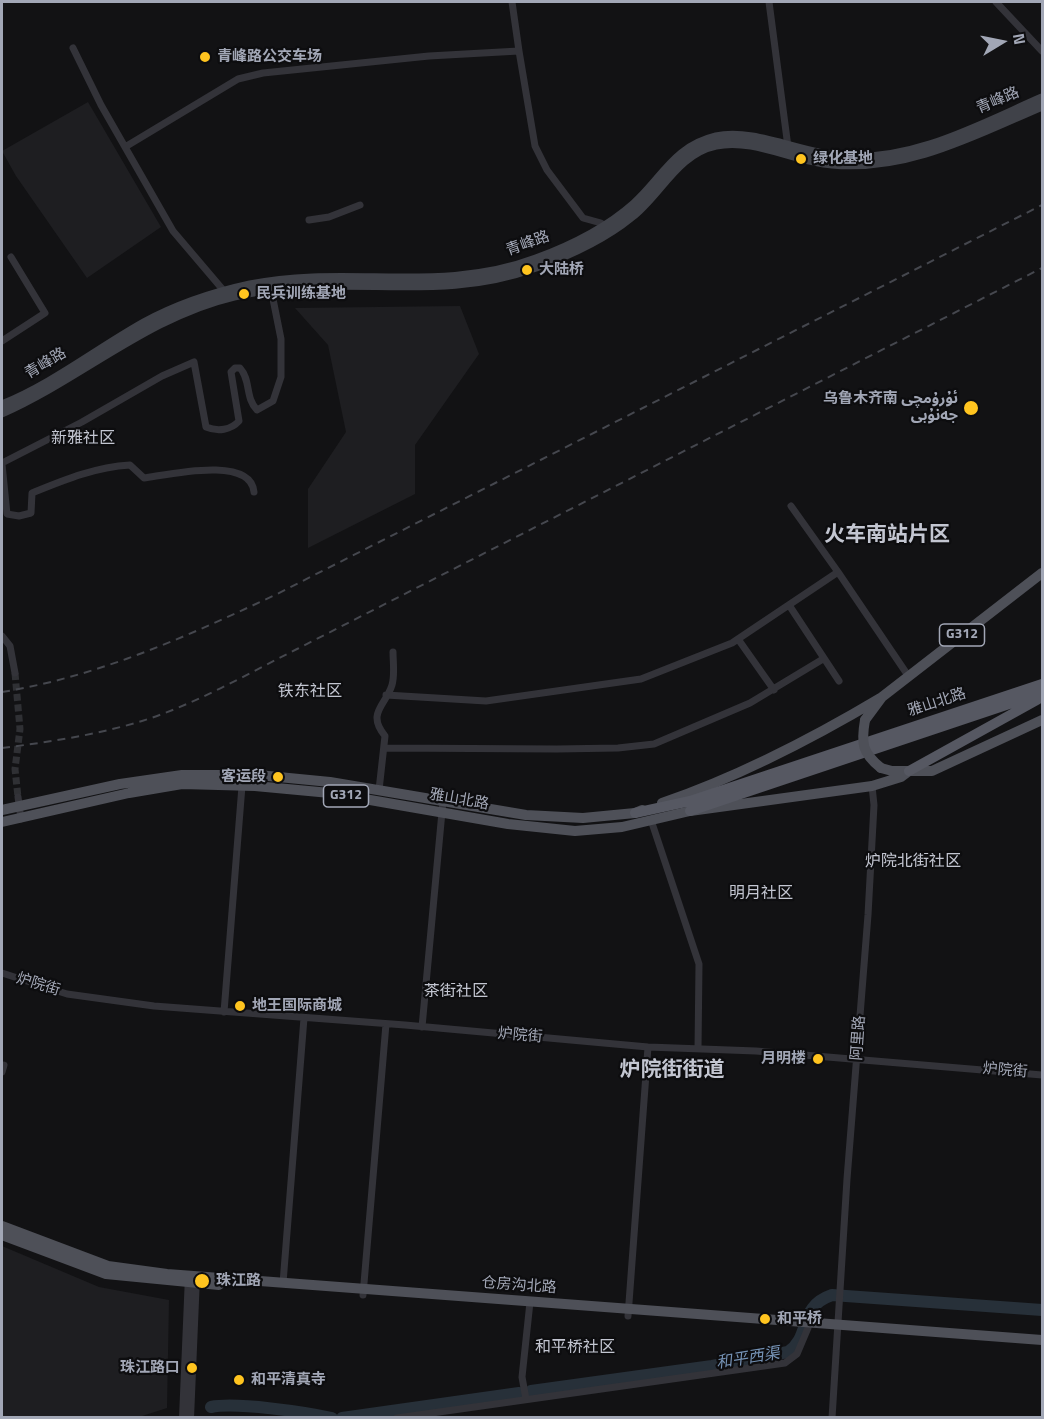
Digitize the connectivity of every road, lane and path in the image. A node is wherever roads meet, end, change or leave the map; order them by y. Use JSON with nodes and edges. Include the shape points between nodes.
{"nodes":[{"id":1,"x":512,"y":2,"type":"edge"},
{"id":2,"x":769,"y":2,"type":"edge"},
{"id":3,"x":996,"y":2,"type":"edge"},
{"id":4,"x":73,"y":48,"type":"dead end"},
{"id":5,"x":519,"y":51,"type":"junction"},
{"id":6,"x":1042,"y":51,"type":"edge"},
{"id":7,"x":1042,"y":98,"type":"edge"},
{"id":8,"x":1042,"y":106,"type":"edge"},
{"id":9,"x":125,"y":147,"type":"junction"},
{"id":10,"x":788,"y":147,"type":"junction"},
{"id":11,"x":360,"y":205,"type":"dead end"},
{"id":12,"x":309,"y":220,"type":"dead end"},
{"id":13,"x":605,"y":230,"type":"junction"},
{"id":14,"x":11,"y":256,"type":"dead end"},
{"id":15,"x":271,"y":289,"type":"junction"},
{"id":16,"x":225,"y":295,"type":"junction"},
{"id":17,"x":2,"y":341,"type":"edge"},
{"id":18,"x":2,"y":405,"type":"edge"},
{"id":19,"x":2,"y":413,"type":"edge"},
{"id":20,"x":2,"y":463,"type":"edge"},
{"id":21,"x":254,"y":492,"type":"dead end"},
{"id":22,"x":791,"y":506,"type":"dead end"},
{"id":23,"x":838,"y":572,"type":"junction"},
{"id":24,"x":1042,"y":573,"type":"edge"},
{"id":25,"x":789,"y":605,"type":"junction"},
{"id":26,"x":2,"y":636,"type":"edge"},
{"id":27,"x":738,"y":639,"type":"junction"},
{"id":28,"x":393,"y":652,"type":"dead end"},
{"id":29,"x":823,"y":659,"type":"junction"},
{"id":30,"x":15,"y":673,"type":"tunnel mouth"},
{"id":31,"x":909,"y":677,"type":"junction"},
{"id":32,"x":839,"y":681,"type":"dead end"},
{"id":33,"x":1042,"y":684,"type":"edge"},
{"id":34,"x":774,"y":690,"type":"junction"},
{"id":35,"x":1042,"y":693,"type":"edge"},
{"id":36,"x":386,"y":695,"type":"junction"},
{"id":37,"x":882,"y":698,"type":"junction"},
{"id":38,"x":1042,"y":698,"type":"edge"},
{"id":39,"x":1042,"y":720,"type":"edge"},
{"id":40,"x":385,"y":748,"type":"junction"},
{"id":41,"x":909,"y":771,"type":"junction"},
{"id":42,"x":242,"y":786,"type":"junction"},
{"id":43,"x":872,"y":786,"type":"junction"},
{"id":44,"x":379,"y":790,"type":"junction"},
{"id":45,"x":443,"y":801,"type":"junction"},
{"id":46,"x":18,"y":802,"type":"junction"},
{"id":47,"x":2,"y":810,"type":"edge"},
{"id":48,"x":690,"y":811,"type":"junction"},
{"id":49,"x":442,"y":813,"type":"junction"},
{"id":50,"x":635,"y":813,"type":"junction"},
{"id":51,"x":21,"y":819,"type":"junction"},
{"id":52,"x":651,"y":820,"type":"junction"},
{"id":53,"x":2,"y":822,"type":"edge"},
{"id":54,"x":2,"y":973,"type":"edge"},
{"id":55,"x":224,"y":1012,"type":"junction"},
{"id":56,"x":304,"y":1018,"type":"junction"},
{"id":57,"x":386,"y":1024,"type":"junction"},
{"id":58,"x":422,"y":1027,"type":"junction"},
{"id":59,"x":648,"y":1047,"type":"junction"},
{"id":60,"x":698,"y":1049,"type":"junction"},
{"id":61,"x":858,"y":1060,"type":"junction"},
{"id":62,"x":1042,"y":1075,"type":"edge"},
{"id":63,"x":2,"y":1226,"type":"edge"},
{"id":64,"x":2,"y":1236,"type":"edge"},
{"id":65,"x":192,"y":1280,"type":"junction"},
{"id":66,"x":283,"y":1282,"type":"junction"},
{"id":67,"x":364,"y":1292,"type":"junction"},
{"id":68,"x":530,"y":1305,"type":"junction"},
{"id":69,"x":628,"y":1312,"type":"junction"},
{"id":70,"x":805,"y":1326,"type":"junction"},
{"id":71,"x":839,"y":1328,"type":"junction"},
{"id":72,"x":1042,"y":1340,"type":"edge"},
{"id":73,"x":1042,"y":1347,"type":"edge"},
{"id":74,"x":526,"y":1399,"type":"junction"},
{"id":75,"x":183,"y":1418,"type":"edge"},
{"id":76,"x":190,"y":1418,"type":"edge"},
{"id":77,"x":397,"y":1418,"type":"edge"},
{"id":78,"x":832,"y":1418,"type":"edge"}],
"edges":[{"from":1,"to":5,"type":"street"},
{"from":2,"to":10,"type":"street"},
{"from":3,"to":6,"type":"street"},
{"from":4,"to":9,"type":"street"},
{"from":5,"to":9,"type":"street","via":[[418,57],[238,79]]},
{"from":5,"to":13,"type":"street","via":[[535,146],[547,170],[583,218],[596,220]]},
{"from":7,"to":10,"type":"main road","name":"青峰路","via":[[899,154],[847,158]]},
{"from":8,"to":13,"type":"main road","name":"青峰路","via":[[951,145],[892,163],[828,164],[739,143],[714,145],[682,163],[631,218]]},
{"from":9,"to":16,"type":"street","via":[[173,231]]},
{"from":10,"to":13,"type":"main road","name":"青峰路","via":[[739,136],[716,137],[695,145],[670,163]]},
{"from":11,"to":12,"type":"street"},
{"from":13,"to":15,"type":"main road","name":"青峰路","via":[[539,266],[486,282]]},
{"from":13,"to":16,"type":"main road","name":"青峰路","via":[[536,259],[480,275],[436,279],[306,278],[272,281]]},
{"from":14,"to":17,"type":"street","via":[[45,313]]},
{"from":15,"to":16,"type":"main road","name":"青峰路"},
{"from":15,"to":20,"type":"street","via":[[281,339],[281,377],[273,402],[257,410],[251,404],[245,374],[235,368],[231,372],[239,421],[226,429],[206,427],[194,362]]},
{"from":16,"to":18,"type":"main road","name":"青峰路","via":[[187,303],[146,322]]},
{"from":16,"to":19,"type":"main road","name":"青峰路","via":[[139,335]]},
{"from":20,"to":21,"type":"street","via":[[8,514],[19,516],[31,513],[32,494],[107,466],[130,465],[144,478],[217,468],[243,476]]},
{"from":22,"to":23,"type":"street"},
{"from":23,"to":25,"type":"street"},
{"from":23,"to":31,"type":"street"},
{"from":24,"to":31,"type":"main road","number":"G312"},
{"from":25,"to":27,"type":"street"},
{"from":25,"to":29,"type":"street"},
{"from":26,"to":30,"type":"street","via":[[10,646]]},
{"from":27,"to":34,"type":"street"},
{"from":27,"to":36,"type":"street","via":[[641,679],[486,701]]},
{"from":28,"to":36,"type":"street","via":[[392,685]]},
{"from":29,"to":32,"type":"street"},
{"from":29,"to":34,"type":"street"},
{"from":31,"to":37,"type":"main road","number":"G312"},
{"from":33,"to":50,"type":"highway","name":"雅山北路","via":[[690,801]]},
{"from":34,"to":40,"type":"street","via":[[654,744],[557,749]]},
{"from":35,"to":48,"type":"highway"},
{"from":36,"to":40,"type":"street","via":[[377,717]]},
{"from":37,"to":41,"type":"main road","bridge":true,"via":[[865,720],[864,750],[881,768]]},
{"from":37,"to":50,"type":"main road","name":"雅山北路","number":"G312","via":[[687,795]]},
{"from":38,"to":41,"type":"highway"},
{"from":39,"to":41,"type":"main road","number":"G312","via":[[932,771]]},
{"from":40,"to":44,"type":"street"},
{"from":41,"to":43,"type":"main road","name":"雅山北路","number":"G312"},
{"from":42,"to":49,"type":"main road","name":"雅山北路","number":"G312","via":[[330,793]]},
{"from":42,"to":51,"type":"main road","name":"雅山北路","number":"G312","via":[[182,784]]},
{"from":42,"to":55,"type":"street"},
{"from":43,"to":48,"type":"main road","name":"雅山北路","number":"G312"},
{"from":43,"to":61,"type":"street","name":"阿里路"},
{"from":44,"to":45,"type":"main road","name":"雅山北路","number":"G312"},
{"from":44,"to":46,"type":"main road","name":"雅山北路","number":"G312","via":[[258,775],[182,775]]},
{"from":45,"to":49,"type":"street"},
{"from":45,"to":50,"type":"main road","name":"雅山北路","number":"G312","via":[[526,815],[583,818]]},
{"from":46,"to":47,"type":"main road","name":"雅山北路","number":"G312"},
{"from":46,"to":51,"type":"street"},
{"from":48,"to":52,"type":"main road","name":"雅山北路","number":"G312"},
{"from":49,"to":52,"type":"main road","name":"雅山北路","number":"G312","via":[[574,831]]},
{"from":49,"to":58,"type":"street"},
{"from":51,"to":53,"type":"main road","name":"雅山北路","number":"G312"},
{"from":52,"to":60,"type":"street","via":[[699,964]]},
{"from":54,"to":55,"type":"street","name":"炉院街","via":[[67,994]]},
{"from":55,"to":56,"type":"street","name":"炉院街"},
{"from":56,"to":57,"type":"street","name":"炉院街"},
{"from":56,"to":66,"type":"street"},
{"from":57,"to":58,"type":"street","name":"炉院街"},
{"from":57,"to":67,"type":"street"},
{"from":58,"to":59,"type":"street","name":"炉院街"},
{"from":59,"to":60,"type":"street","name":"炉院街"},
{"from":59,"to":69,"type":"street"},
{"from":60,"to":61,"type":"street","name":"炉院街"},
{"from":61,"to":62,"type":"street","name":"炉院街"},
{"from":61,"to":71,"type":"street","name":"阿里路"},
{"from":63,"to":65,"type":"main road","name":"仓房沟北路","via":[[108,1266]]},
{"from":64,"to":65,"type":"main road","name":"仓房沟北路","via":[[106,1274]]},
{"from":65,"to":66,"type":"main road","name":"仓房沟北路"},
{"from":65,"to":67,"type":"main road","name":"仓房沟北路"},
{"from":65,"to":75,"type":"street"},
{"from":65,"to":76,"type":"street"},
{"from":66,"to":67,"type":"main road","name":"仓房沟北路"},
{"from":67,"to":68,"type":"main road","name":"仓房沟北路"},
{"from":68,"to":69,"type":"main road","name":"仓房沟北路"},
{"from":68,"to":74,"type":"street","via":[[522,1377]]},
{"from":69,"to":70,"type":"main road","name":"仓房沟北路"},
{"from":70,"to":71,"type":"main road","name":"仓房沟北路"},
{"from":70,"to":74,"type":"street","via":[[797,1354],[785,1363]]},
{"from":71,"to":72,"type":"main road","name":"仓房沟北路"},
{"from":71,"to":73,"type":"main road","name":"仓房沟北路"},
{"from":71,"to":78,"type":"street","name":"阿里路"},
{"from":74,"to":77,"type":"street"}]}
